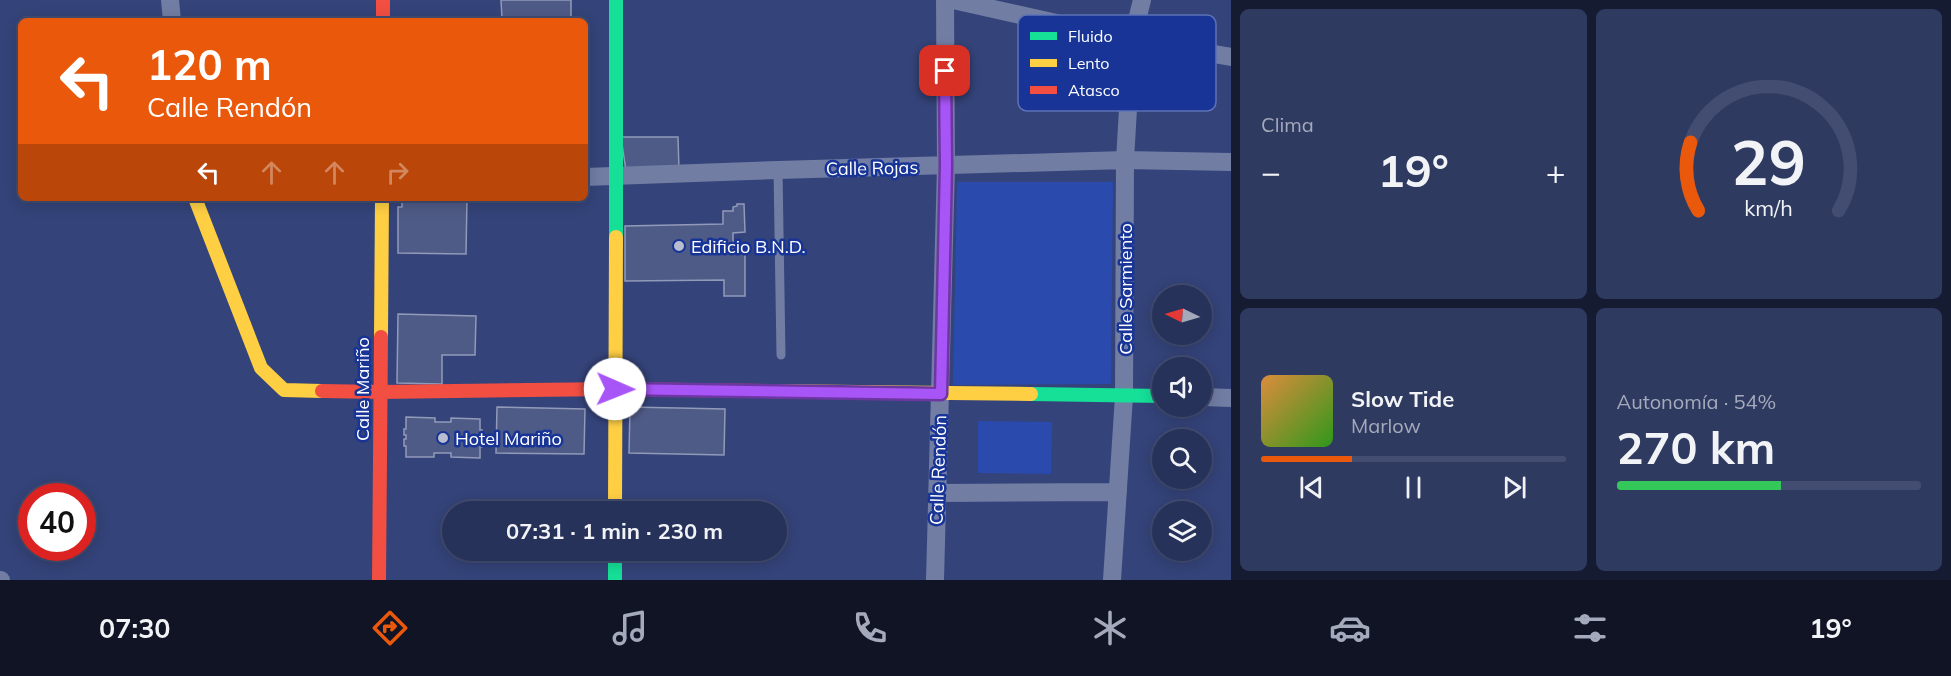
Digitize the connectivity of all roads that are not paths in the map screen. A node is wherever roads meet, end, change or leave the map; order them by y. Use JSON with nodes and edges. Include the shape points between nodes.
{"nodes":[{"id":1,"x":170,"y":0,"type":"edge"},
{"id":2,"x":383,"y":0,"type":"edge"},
{"id":3,"x":616,"y":0,"type":"edge"},
{"id":4,"x":945,"y":0,"type":"edge"},
{"id":5,"x":953,"y":0,"type":"edge"},
{"id":6,"x":1142,"y":0,"type":"edge"},
{"id":7,"x":1020,"y":15,"type":"edge"},
{"id":8,"x":1138,"y":15,"type":"edge"},
{"id":9,"x":172,"y":18,"type":"edge"},
{"id":10,"x":383,"y":18,"type":"edge"},
{"id":11,"x":1216,"y":54,"type":"edge"},
{"id":12,"x":1231,"y":57,"type":"edge"},
{"id":13,"x":1128,"y":111,"type":"edge"},
{"id":14,"x":1125,"y":160,"type":"junction"},
{"id":15,"x":1231,"y":162,"type":"edge"},
{"id":16,"x":946,"y":166,"type":"junction"},
{"id":17,"x":778,"y":170,"type":"junction"},
{"id":18,"x":588,"y":177,"type":"edge"},
{"id":19,"x":615,"y":177,"type":"junction"},
{"id":20,"x":196,"y":201,"type":"edge"},
{"id":21,"x":382,"y":201,"type":"edge"},
{"id":22,"x":781,"y":355,"type":"dead end"},
{"id":23,"x":615,"y":389,"type":"junction"},
{"id":24,"x":380,"y":392,"type":"junction"},
{"id":25,"x":941,"y":394,"type":"junction"},
{"id":26,"x":1124,"y":396,"type":"junction"},
{"id":27,"x":1152,"y":396,"type":"edge"},
{"id":28,"x":1212,"y":397,"type":"edge"},
{"id":29,"x":1231,"y":398,"type":"edge"},
{"id":30,"x":1118,"y":492,"type":"junction"},
{"id":31,"x":938,"y":493,"type":"junction"},
{"id":32,"x":615,"y":501,"type":"edge"},
{"id":33,"x":615,"y":561,"type":"edge"},
{"id":34,"x":380,"y":580,"type":"edge"},
{"id":35,"x":615,"y":580,"type":"edge"},
{"id":36,"x":935,"y":580,"type":"edge"},
{"id":37,"x":1112,"y":580,"type":"edge"}],
"edges":[{"from":1,"to":9,"type":"street"},
{"from":2,"to":10,"type":"street"},
{"from":3,"to":19,"type":"street"},
{"from":4,"to":16,"type":"street","name":"Calle Rendón"},
{"from":5,"to":7,"type":"street"},
{"from":6,"to":8,"type":"street","name":"Calle Sarmiento"},
{"from":11,"to":12,"type":"street"},
{"from":13,"to":14,"type":"street","name":"Calle Sarmiento"},
{"from":14,"to":15,"type":"street","name":"Calle Rojas"},
{"from":14,"to":16,"type":"street","name":"Calle Rojas"},
{"from":14,"to":26,"type":"street","name":"Calle Sarmiento"},
{"from":16,"to":17,"type":"street","name":"Calle Rojas"},
{"from":16,"to":25,"type":"street","name":"Calle Rendón"},
{"from":17,"to":19,"type":"street","name":"Calle Rojas"},
{"from":17,"to":22,"type":"lane"},
{"from":18,"to":19,"type":"street","name":"Calle Rojas"},
{"from":19,"to":23,"type":"street"},
{"from":20,"to":24,"type":"street","via":[[261,368],[284,390]]},
{"from":21,"to":24,"type":"street","name":"Calle Mariño"},
{"from":23,"to":24,"type":"street"},
{"from":23,"to":25,"type":"street"},
{"from":23,"to":32,"type":"street"},
{"from":24,"to":34,"type":"street","name":"Calle Mariño"},
{"from":25,"to":26,"type":"street"},
{"from":25,"to":31,"type":"street","name":"Calle Rendón"},
{"from":26,"to":27,"type":"street"},
{"from":26,"to":30,"type":"street","name":"Calle Sarmiento"},
{"from":28,"to":29,"type":"street"},
{"from":30,"to":31,"type":"street"},
{"from":30,"to":37,"type":"street","name":"Calle Sarmiento"},
{"from":31,"to":36,"type":"street","name":"Calle Rendón"},
{"from":33,"to":35,"type":"street"}]}
